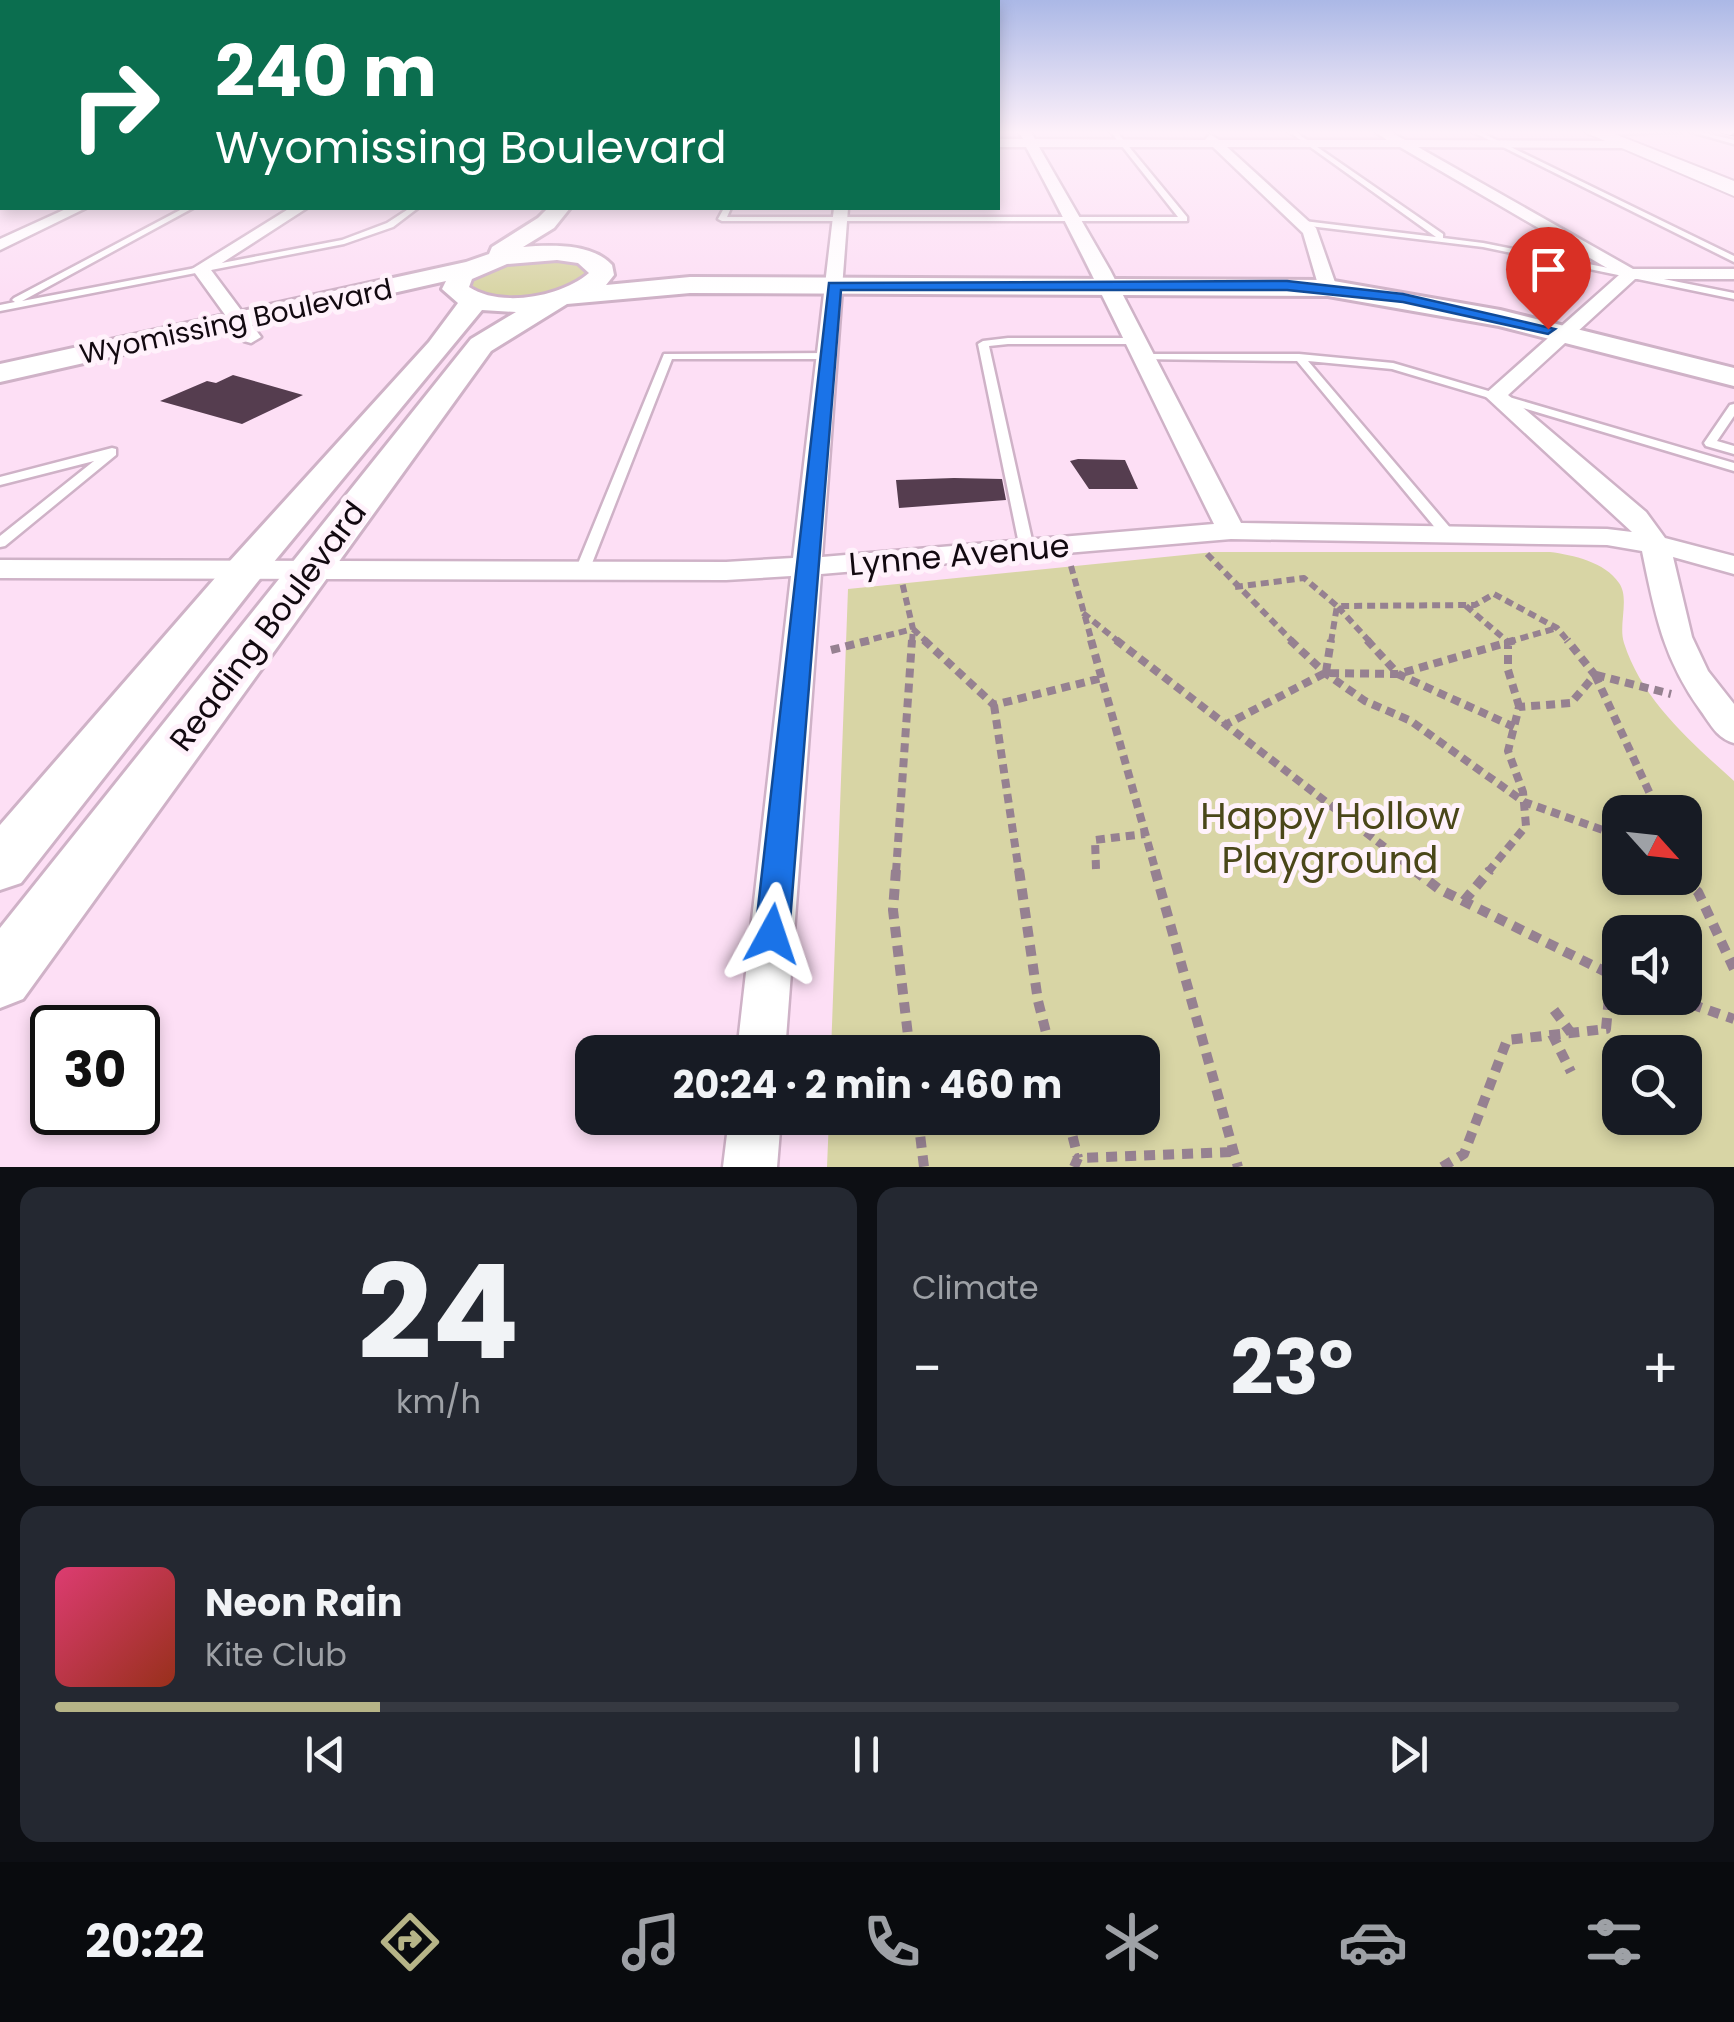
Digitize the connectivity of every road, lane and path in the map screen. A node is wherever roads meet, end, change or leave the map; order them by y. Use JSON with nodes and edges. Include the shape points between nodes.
{"nodes":[{"id":1,"x":1053,"y":185,"type":"edge"},
{"id":2,"x":1157,"y":185,"type":"edge"},
{"id":3,"x":1263,"y":185,"type":"edge"},
{"id":4,"x":1367,"y":185,"type":"edge"},
{"id":5,"x":1475,"y":185,"type":"edge"},
{"id":6,"x":1586,"y":185,"type":"edge"},
{"id":7,"x":76,"y":210,"type":"edge"},
{"id":8,"x":185,"y":210,"type":"edge"},
{"id":9,"x":297,"y":210,"type":"edge"},
{"id":10,"x":411,"y":210,"type":"edge"},
{"id":11,"x":558,"y":210,"type":"edge"},
{"id":12,"x":726,"y":210,"type":"edge"},
{"id":13,"x":953,"y":210,"type":"edge"},
{"id":14,"x":841,"y":213,"type":"edge"},
{"id":15,"x":955,"y":219,"type":"junction"},
{"id":16,"x":1070,"y":219,"type":"junction"},
{"id":17,"x":1304,"y":223,"type":"junction"},
{"id":18,"x":572,"y":234,"type":"dead end"},
{"id":19,"x":1443,"y":239,"type":"junction"},
{"id":20,"x":0,"y":245,"type":"edge"},
{"id":21,"x":1734,"y":259,"type":"edge"},
{"id":22,"x":610,"y":263,"type":"junction"},
{"id":23,"x":201,"y":269,"type":"junction"},
{"id":24,"x":1630,"y":274,"type":"junction"},
{"id":25,"x":1734,"y":274,"type":"edge"},
{"id":26,"x":835,"y":277,"type":"junction"},
{"id":27,"x":1104,"y":278,"type":"junction"},
{"id":28,"x":1326,"y":281,"type":"junction"},
{"id":29,"x":473,"y":282,"type":"junction"},
{"id":30,"x":1734,"y":296,"type":"edge"},
{"id":31,"x":562,"y":297,"type":"junction"},
{"id":32,"x":2,"y":307,"type":"edge"},
{"id":33,"x":1574,"y":327,"type":"junction"},
{"id":34,"x":246,"y":328,"type":"junction"},
{"id":35,"x":1137,"y":349,"type":"junction"},
{"id":36,"x":828,"y":356,"type":"junction"},
{"id":37,"x":1298,"y":357,"type":"junction"},
{"id":38,"x":1734,"y":358,"type":"edge"},
{"id":39,"x":0,"y":373,"type":"edge"},
{"id":40,"x":1734,"y":376,"type":"edge"},
{"id":41,"x":0,"y":393,"type":"edge"},
{"id":42,"x":1495,"y":395,"type":"junction"},
{"id":43,"x":1734,"y":407,"type":"edge"},
{"id":44,"x":1734,"y":450,"type":"edge"},
{"id":45,"x":1734,"y":467,"type":"edge"},
{"id":46,"x":0,"y":481,"type":"edge"},
{"id":47,"x":1230,"y":531,"type":"junction"},
{"id":48,"x":1447,"y":532,"type":"junction"},
{"id":49,"x":1190,"y":534,"type":"junction"},
{"id":50,"x":0,"y":543,"type":"edge"},
{"id":51,"x":1654,"y":544,"type":"junction"},
{"id":52,"x":1065,"y":546,"type":"junction"},
{"id":53,"x":1027,"y":549,"type":"junction"},
{"id":54,"x":898,"y":561,"type":"junction"},
{"id":55,"x":1734,"y":565,"type":"edge"},
{"id":56,"x":807,"y":568,"type":"junction"},
{"id":57,"x":0,"y":569,"type":"edge"},
{"id":58,"x":582,"y":571,"type":"junction"},
{"id":59,"x":244,"y":572,"type":"junction"},
{"id":60,"x":310,"y":572,"type":"junction"},
{"id":61,"x":1235,"y":587,"type":"junction"},
{"id":62,"x":1465,"y":605,"type":"junction"},
{"id":63,"x":1337,"y":606,"type":"junction"},
{"id":64,"x":1083,"y":612,"type":"junction"},
{"id":65,"x":1556,"y":628,"type":"junction"},
{"id":66,"x":913,"y":629,"type":"junction"},
{"id":67,"x":1508,"y":644,"type":"junction"},
{"id":68,"x":798,"y":659,"type":"junction"},
{"id":69,"x":1326,"y":673,"type":"junction"},
{"id":70,"x":1398,"y":674,"type":"junction"},
{"id":71,"x":1595,"y":675,"type":"junction"},
{"id":72,"x":1102,"y":678,"type":"junction"},
{"id":73,"x":994,"y":705,"type":"junction"},
{"id":74,"x":1519,"y":706,"type":"junction"},
{"id":75,"x":1724,"y":718,"type":"edge"},
{"id":76,"x":1222,"y":726,"type":"junction"},
{"id":77,"x":1514,"y":727,"type":"junction"},
{"id":78,"x":1652,"y":795,"type":"edge"},
{"id":79,"x":1524,"y":802,"type":"junction"},
{"id":80,"x":1602,"y":830,"type":"edge"},
{"id":81,"x":1145,"y":834,"type":"junction"},
{"id":82,"x":1399,"y":859,"type":"junction"},
{"id":83,"x":1386,"y":861,"type":"dead end"},
{"id":84,"x":0,"y":866,"type":"edge"},
{"id":85,"x":1096,"y":869,"type":"dead end"},
{"id":86,"x":1699,"y":895,"type":"edge"},
{"id":87,"x":1464,"y":901,"type":"junction"},
{"id":88,"x":1734,"y":969,"type":"edge"},
{"id":89,"x":1602,"y":970,"type":"edge"},
{"id":90,"x":0,"y":978,"type":"edge"},
{"id":91,"x":1702,"y":1008,"type":"edge"},
{"id":92,"x":1554,"y":1010,"type":"dead end"},
{"id":93,"x":1608,"y":1015,"type":"edge"},
{"id":94,"x":1734,"y":1019,"type":"edge"},
{"id":95,"x":1570,"y":1033,"type":"junction"},
{"id":96,"x":1552,"y":1034,"type":"junction"},
{"id":97,"x":763,"y":1035,"type":"edge"},
{"id":98,"x":908,"y":1035,"type":"edge"},
{"id":99,"x":1047,"y":1035,"type":"edge"},
{"id":100,"x":1571,"y":1072,"type":"dead end"},
{"id":101,"x":753,"y":1135,"type":"edge"},
{"id":102,"x":920,"y":1135,"type":"edge"},
{"id":103,"x":1071,"y":1135,"type":"edge"},
{"id":104,"x":1234,"y":1152,"type":"junction"},
{"id":105,"x":1076,"y":1162,"type":"edge"},
{"id":106,"x":750,"y":1167,"type":"edge"},
{"id":107,"x":924,"y":1167,"type":"edge"},
{"id":108,"x":1238,"y":1167,"type":"edge"},
{"id":109,"x":1442,"y":1167,"type":"edge"}],
"edges":[{"from":1,"to":16,"type":"street"},
{"from":2,"to":16,"type":"lane","via":[[1184,219]]},
{"from":3,"to":17,"type":"street"},
{"from":4,"to":19,"type":"lane"},
{"from":5,"to":24,"type":"street"},
{"from":6,"to":21,"type":"lane"},
{"from":7,"to":20,"type":"street"},
{"from":8,"to":32,"type":"lane"},
{"from":9,"to":23,"type":"street"},
{"from":10,"to":23,"type":"lane","via":[[344,242]]},
{"from":11,"to":29,"type":"main road","name":"Reading Boulevard"},
{"from":12,"to":14,"type":"lane","via":[[722,219]]},
{"from":13,"to":15,"type":"lane"},
{"from":14,"to":15,"type":"lane"},
{"from":14,"to":26,"type":"street"},
{"from":15,"to":16,"type":"lane"},
{"from":16,"to":27,"type":"street"},
{"from":17,"to":19,"type":"lane"},
{"from":17,"to":28,"type":"street"},
{"from":18,"to":22,"type":"main road"},
{"from":19,"to":24,"type":"lane"},
{"from":22,"to":26,"type":"main road"},
{"from":22,"to":29,"type":"main road","via":[[540,253]]},
{"from":22,"to":31,"type":"main road","via":[[600,279]]},
{"from":23,"to":32,"type":"lane"},
{"from":23,"to":34,"type":"street"},
{"from":24,"to":25,"type":"street"},
{"from":24,"to":30,"type":"lane"},
{"from":24,"to":33,"type":"street"},
{"from":26,"to":27,"type":"main road"},
{"from":26,"to":31,"type":"main road"},
{"from":26,"to":36,"type":"street"},
{"from":27,"to":28,"type":"main road"},
{"from":27,"to":35,"type":"street"},
{"from":28,"to":33,"type":"main road"},
{"from":29,"to":31,"type":"main road","via":[[516,304]]},
{"from":29,"to":34,"type":"main road","name":"Wyomissing Boulevard","via":[[406,303]]},
{"from":29,"to":59,"type":"main road","name":"Reading Boulevard","via":[[468,312]]},
{"from":31,"to":60,"type":"main road","name":"Reading Boulevard","via":[[482,345]]},
{"from":33,"to":38,"type":"main road"},
{"from":33,"to":40,"type":"main road"},
{"from":33,"to":42,"type":"street"},
{"from":34,"to":39,"type":"main road","name":"Wyomissing Boulevard"},
{"from":34,"to":41,"type":"main road","name":"Wyomissing Boulevard"},
{"from":35,"to":37,"type":"lane"},
{"from":35,"to":47,"type":"street"},
{"from":35,"to":53,"type":"lane","via":[[983,344]]},
{"from":36,"to":56,"type":"street"},
{"from":36,"to":58,"type":"lane","via":[[668,356]]},
{"from":37,"to":42,"type":"lane","via":[[1393,366]]},
{"from":37,"to":48,"type":"lane"},
{"from":42,"to":45,"type":"lane"},
{"from":42,"to":51,"type":"street","via":[[1636,518]]},
{"from":43,"to":44,"type":"lane","via":[[1710,443]]},
{"from":46,"to":50,"type":"lane","via":[[112,452]]},
{"from":47,"to":48,"type":"street","name":"Lynne Avenue"},
{"from":47,"to":49,"type":"street","name":"Lynne Avenue"},
{"from":48,"to":51,"type":"street","name":"Lynne Avenue"},
{"from":49,"to":52,"type":"street","name":"Lynne Avenue"},
{"from":49,"to":61,"type":"path"},
{"from":51,"to":55,"type":"street","name":"Lynne Avenue"},
{"from":51,"to":75,"type":"street","via":[[1676,637]]},
{"from":52,"to":53,"type":"street","name":"Lynne Avenue"},
{"from":52,"to":64,"type":"path"},
{"from":53,"to":54,"type":"street","name":"Lynne Avenue"},
{"from":54,"to":56,"type":"street","name":"Lynne Avenue"},
{"from":54,"to":66,"type":"path"},
{"from":56,"to":58,"type":"street","name":"Lynne Avenue"},
{"from":56,"to":68,"type":"street"},
{"from":57,"to":59,"type":"street","name":"Lynne Avenue"},
{"from":58,"to":60,"type":"street","name":"Lynne Avenue"},
{"from":59,"to":60,"type":"street","name":"Lynne Avenue"},
{"from":59,"to":84,"type":"main road","name":"Reading Boulevard"},
{"from":60,"to":90,"type":"main road","name":"Reading Boulevard"},
{"from":61,"to":63,"type":"path","via":[[1304,578]]},
{"from":61,"to":69,"type":"path"},
{"from":62,"to":63,"type":"path"},
{"from":62,"to":65,"type":"path","via":[[1494,594]]},
{"from":62,"to":67,"type":"path"},
{"from":63,"to":69,"type":"path"},
{"from":63,"to":70,"type":"path"},
{"from":64,"to":72,"type":"path"},
{"from":64,"to":76,"type":"path"},
{"from":65,"to":67,"type":"path"},
{"from":65,"to":71,"type":"path"},
{"from":66,"to":68,"type":"path"},
{"from":66,"to":73,"type":"path"},
{"from":66,"to":98,"type":"path","via":[[893,910]]},
{"from":67,"to":70,"type":"path"},
{"from":67,"to":74,"type":"path"},
{"from":68,"to":97,"type":"street"},
{"from":69,"to":70,"type":"path"},
{"from":69,"to":76,"type":"path"},
{"from":69,"to":79,"type":"path","via":[[1365,701],[1411,721]]},
{"from":70,"to":77,"type":"path"},
{"from":71,"to":74,"type":"path","via":[[1572,703]]},
{"from":71,"to":75,"type":"path"},
{"from":71,"to":78,"type":"path"},
{"from":72,"to":73,"type":"path"},
{"from":72,"to":81,"type":"path"},
{"from":73,"to":99,"type":"path"},
{"from":74,"to":77,"type":"path"},
{"from":76,"to":82,"type":"path"},
{"from":77,"to":79,"type":"path","via":[[1508,751]]},
{"from":79,"to":80,"type":"path"},
{"from":79,"to":87,"type":"path","via":[[1526,826]]},
{"from":81,"to":85,"type":"path","via":[[1094,840]]},
{"from":81,"to":104,"type":"path"},
{"from":82,"to":83,"type":"path"},
{"from":82,"to":87,"type":"path"},
{"from":86,"to":88,"type":"path"},
{"from":87,"to":89,"type":"path"},
{"from":91,"to":94,"type":"path"},
{"from":92,"to":95,"type":"path"},
{"from":93,"to":95,"type":"path","via":[[1606,1029]]},
{"from":95,"to":96,"type":"path"},
{"from":96,"to":100,"type":"path"},
{"from":96,"to":109,"type":"path","via":[[1507,1040],[1464,1154]]},
{"from":101,"to":106,"type":"street"},
{"from":102,"to":107,"type":"path"},
{"from":103,"to":105,"type":"path"},
{"from":104,"to":105,"type":"path"},
{"from":104,"to":108,"type":"path"}]}
